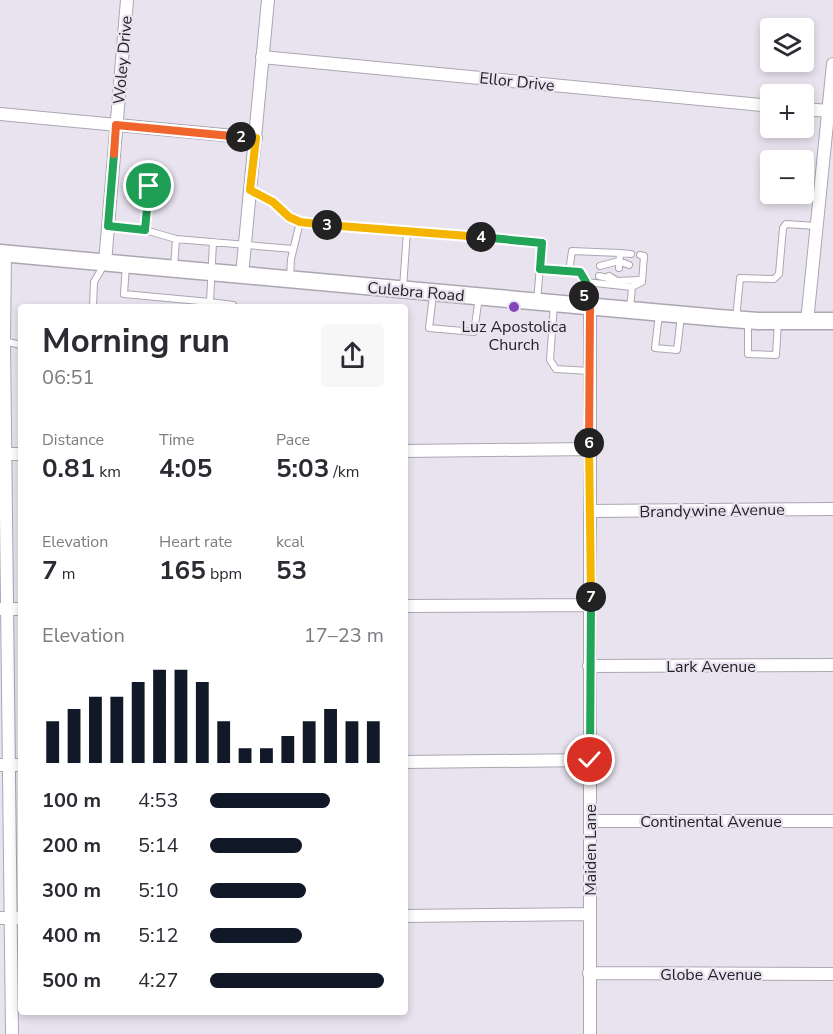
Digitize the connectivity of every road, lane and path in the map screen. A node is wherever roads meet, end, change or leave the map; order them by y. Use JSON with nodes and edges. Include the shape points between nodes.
{"nodes":[{"id":1,"x":127,"y":0,"type":"edge"},
{"id":2,"x":268,"y":0,"type":"edge"},
{"id":3,"x":262,"y":57,"type":"junction"},
{"id":4,"x":833,"y":64,"type":"edge"},
{"id":5,"x":760,"y":105,"type":"edge"},
{"id":6,"x":814,"y":110,"type":"edge"},
{"id":7,"x":829,"y":111,"type":"junction"},
{"id":8,"x":0,"y":114,"type":"edge"},
{"id":9,"x":116,"y":125,"type":"junction"},
{"id":10,"x":256,"y":138,"type":"junction"},
{"id":11,"x":149,"y":186,"type":"dead end"},
{"id":12,"x":250,"y":190,"type":"junction"},
{"id":13,"x":300,"y":222,"type":"junction"},
{"id":14,"x":108,"y":226,"type":"junction"},
{"id":15,"x":817,"y":226,"type":"junction"},
{"id":16,"x":145,"y":230,"type":"junction"},
{"id":17,"x":407,"y":231,"type":"junction"},
{"id":18,"x":176,"y":239,"type":"junction"},
{"id":19,"x":213,"y":242,"type":"junction"},
{"id":20,"x":245,"y":245,"type":"junction"},
{"id":21,"x":293,"y":249,"type":"junction"},
{"id":22,"x":2,"y":253,"type":"edge"},
{"id":23,"x":620,"y":253,"type":"junction"},
{"id":24,"x":631,"y":254,"type":"dead end"},
{"id":25,"x":640,"y":255,"type":"dead end"},
{"id":26,"x":105,"y":263,"type":"junction"},
{"id":27,"x":126,"y":264,"type":"junction"},
{"id":28,"x":619,"y":264,"type":"junction"},
{"id":29,"x":600,"y":266,"type":"dead end"},
{"id":30,"x":609,"y":267,"type":"dead end"},
{"id":31,"x":629,"y":267,"type":"dead end"},
{"id":32,"x":174,"y":269,"type":"junction"},
{"id":33,"x":540,"y":269,"type":"junction"},
{"id":34,"x":569,"y":271,"type":"junction"},
{"id":35,"x":211,"y":272,"type":"junction"},
{"id":36,"x":242,"y":275,"type":"junction"},
{"id":37,"x":599,"y":276,"type":"dead end"},
{"id":38,"x":609,"y":276,"type":"dead end"},
{"id":39,"x":628,"y":278,"type":"dead end"},
{"id":40,"x":290,"y":279,"type":"junction"},
{"id":41,"x":639,"y":280,"type":"dead end"},
{"id":42,"x":617,"y":281,"type":"junction"},
{"id":43,"x":586,"y":282,"type":"junction"},
{"id":44,"x":632,"y":287,"type":"junction"},
{"id":45,"x":403,"y":290,"type":"junction"},
{"id":46,"x":433,"y":292,"type":"junction"},
{"id":47,"x":480,"y":297,"type":"junction"},
{"id":48,"x":210,"y":302,"type":"junction"},
{"id":49,"x":545,"y":303,"type":"junction"},
{"id":50,"x":93,"y":304,"type":"edge"},
{"id":51,"x":191,"y":304,"type":"edge"},
{"id":52,"x":202,"y":304,"type":"edge"},
{"id":53,"x":225,"y":304,"type":"edge"},
{"id":54,"x":586,"y":306,"type":"junction"},
{"id":55,"x":629,"y":310,"type":"junction"},
{"id":56,"x":659,"y":313,"type":"junction"},
{"id":57,"x":681,"y":315,"type":"junction"},
{"id":58,"x":742,"y":320,"type":"junction"},
{"id":59,"x":778,"y":321,"type":"junction"},
{"id":60,"x":833,"y":321,"type":"edge"},
{"id":61,"x":807,"y":322,"type":"junction"},
{"id":62,"x":2,"y":340,"type":"edge"},
{"id":63,"x":18,"y":344,"type":"edge"},
{"id":64,"x":590,"y":371,"type":"junction"},
{"id":65,"x":589,"y":449,"type":"junction"},
{"id":66,"x":408,"y":451,"type":"edge"},
{"id":67,"x":3,"y":454,"type":"edge"},
{"id":68,"x":833,"y":509,"type":"edge"},
{"id":69,"x":590,"y":511,"type":"junction"},
{"id":70,"x":591,"y":605,"type":"junction"},
{"id":71,"x":408,"y":606,"type":"edge"},
{"id":72,"x":10,"y":609,"type":"edge"},
{"id":73,"x":833,"y":665,"type":"edge"},
{"id":74,"x":589,"y":666,"type":"junction"},
{"id":75,"x":590,"y":760,"type":"junction"},
{"id":76,"x":408,"y":762,"type":"edge"},
{"id":77,"x":10,"y":765,"type":"edge"},
{"id":78,"x":590,"y":821,"type":"junction"},
{"id":79,"x":833,"y":821,"type":"edge"},
{"id":80,"x":590,"y":914,"type":"junction"},
{"id":81,"x":408,"y":916,"type":"edge"},
{"id":82,"x":11,"y":918,"type":"edge"},
{"id":83,"x":589,"y":973,"type":"junction"},
{"id":84,"x":833,"y":974,"type":"edge"},
{"id":85,"x":12,"y":1034,"type":"edge"},
{"id":86,"x":590,"y":1034,"type":"edge"}],
"edges":[{"from":1,"to":9,"type":"street","name":"Woley Drive"},
{"from":2,"to":3,"type":"street"},
{"from":3,"to":5,"type":"street","name":"Ellor Drive"},
{"from":3,"to":10,"type":"street"},
{"from":4,"to":7,"type":"street"},
{"from":6,"to":7,"type":"street"},
{"from":7,"to":15,"type":"street"},
{"from":8,"to":9,"type":"street"},
{"from":9,"to":10,"type":"street"},
{"from":9,"to":14,"type":"street","name":"Woley Drive"},
{"from":10,"to":12,"type":"street"},
{"from":11,"to":16,"type":"lane"},
{"from":12,"to":13,"type":"lane"},
{"from":12,"to":20,"type":"street"},
{"from":13,"to":17,"type":"lane"},
{"from":13,"to":21,"type":"lane"},
{"from":14,"to":16,"type":"lane"},
{"from":14,"to":26,"type":"street","name":"Woley Drive"},
{"from":15,"to":58,"type":"lane","via":[[786,224],[779,274],[774,279],[740,278]]},
{"from":15,"to":61,"type":"street"},
{"from":16,"to":18,"type":"lane"},
{"from":17,"to":33,"type":"lane","via":[[542,243]]},
{"from":17,"to":45,"type":"lane"},
{"from":18,"to":19,"type":"lane"},
{"from":18,"to":32,"type":"lane"},
{"from":19,"to":20,"type":"lane"},
{"from":19,"to":35,"type":"lane"},
{"from":20,"to":21,"type":"lane"},
{"from":20,"to":36,"type":"street"},
{"from":21,"to":40,"type":"lane"},
{"from":22,"to":26,"type":"main road","name":"Culebra Road"},
{"from":22,"to":62,"type":"street"},
{"from":23,"to":24,"type":"lane"},
{"from":23,"to":28,"type":"lane"},
{"from":23,"to":34,"type":"lane","via":[[572,251]]},
{"from":25,"to":44,"type":"lane","via":[[644,256],[642,282]]},
{"from":26,"to":27,"type":"main road","name":"Culebra Road"},
{"from":26,"to":50,"type":"lane","via":[[94,282]]},
{"from":27,"to":32,"type":"main road","name":"Culebra Road"},
{"from":27,"to":51,"type":"lane","via":[[124,294]]},
{"from":28,"to":29,"type":"lane"},
{"from":28,"to":30,"type":"lane"},
{"from":28,"to":31,"type":"lane"},
{"from":32,"to":35,"type":"main road","name":"Culebra Road"},
{"from":33,"to":34,"type":"lane"},
{"from":33,"to":49,"type":"lane"},
{"from":34,"to":43,"type":"lane","via":[[580,272]]},
{"from":35,"to":36,"type":"main road","name":"Culebra Road"},
{"from":35,"to":48,"type":"lane"},
{"from":36,"to":40,"type":"main road","name":"Culebra Road"},
{"from":37,"to":42,"type":"lane"},
{"from":38,"to":42,"type":"lane"},
{"from":39,"to":42,"type":"lane"},
{"from":40,"to":45,"type":"main road","name":"Culebra Road"},
{"from":41,"to":42,"type":"lane"},
{"from":42,"to":43,"type":"lane"},
{"from":42,"to":44,"type":"lane"},
{"from":43,"to":54,"type":"lane"},
{"from":44,"to":55,"type":"lane"},
{"from":45,"to":46,"type":"main road","name":"Culebra Road"},
{"from":46,"to":47,"type":"main road","name":"Culebra Road"},
{"from":46,"to":47,"type":"lane","via":[[429,328],[474,332]]},
{"from":47,"to":49,"type":"main road","name":"Culebra Road"},
{"from":48,"to":52,"type":"lane"},
{"from":48,"to":53,"type":"lane"},
{"from":49,"to":54,"type":"main road","name":"Culebra Road"},
{"from":49,"to":64,"type":"lane","via":[[550,360],[556,369]]},
{"from":54,"to":55,"type":"main road","name":"Culebra Road"},
{"from":54,"to":64,"type":"street","name":"Maiden Lane"},
{"from":55,"to":56,"type":"main road","name":"Culebra Road"},
{"from":56,"to":57,"type":"main road","name":"Culebra Road"},
{"from":56,"to":57,"type":"lane","via":[[655,348],[677,350]]},
{"from":57,"to":58,"type":"main road","name":"Culebra Road"},
{"from":58,"to":59,"type":"main road","name":"Culebra Road"},
{"from":58,"to":59,"type":"lane","via":[[748,354],[776,355]]},
{"from":59,"to":61,"type":"main road","name":"Culebra Road"},
{"from":60,"to":61,"type":"main road","name":"Culebra Road"},
{"from":62,"to":63,"type":"lane"},
{"from":62,"to":67,"type":"street"},
{"from":64,"to":65,"type":"street","name":"Maiden Lane"},
{"from":65,"to":66,"type":"street"},
{"from":65,"to":69,"type":"street","name":"Maiden Lane"},
{"from":67,"to":72,"type":"street"},
{"from":68,"to":69,"type":"street","name":"Brandywine Avenue"},
{"from":69,"to":70,"type":"street","name":"Maiden Lane"},
{"from":70,"to":71,"type":"street"},
{"from":70,"to":74,"type":"street","name":"Maiden Lane"},
{"from":72,"to":77,"type":"street"},
{"from":73,"to":74,"type":"street","name":"Lark Avenue"},
{"from":74,"to":75,"type":"street","name":"Maiden Lane"},
{"from":75,"to":76,"type":"street"},
{"from":75,"to":78,"type":"street","name":"Maiden Lane"},
{"from":77,"to":82,"type":"street"},
{"from":78,"to":79,"type":"street","name":"Continental Avenue"},
{"from":78,"to":80,"type":"street","name":"Maiden Lane"},
{"from":80,"to":81,"type":"street"},
{"from":80,"to":83,"type":"street","name":"Maiden Lane"},
{"from":82,"to":85,"type":"street"},
{"from":83,"to":84,"type":"street","name":"Globe Avenue"},
{"from":83,"to":86,"type":"street","name":"Maiden Lane"}]}
